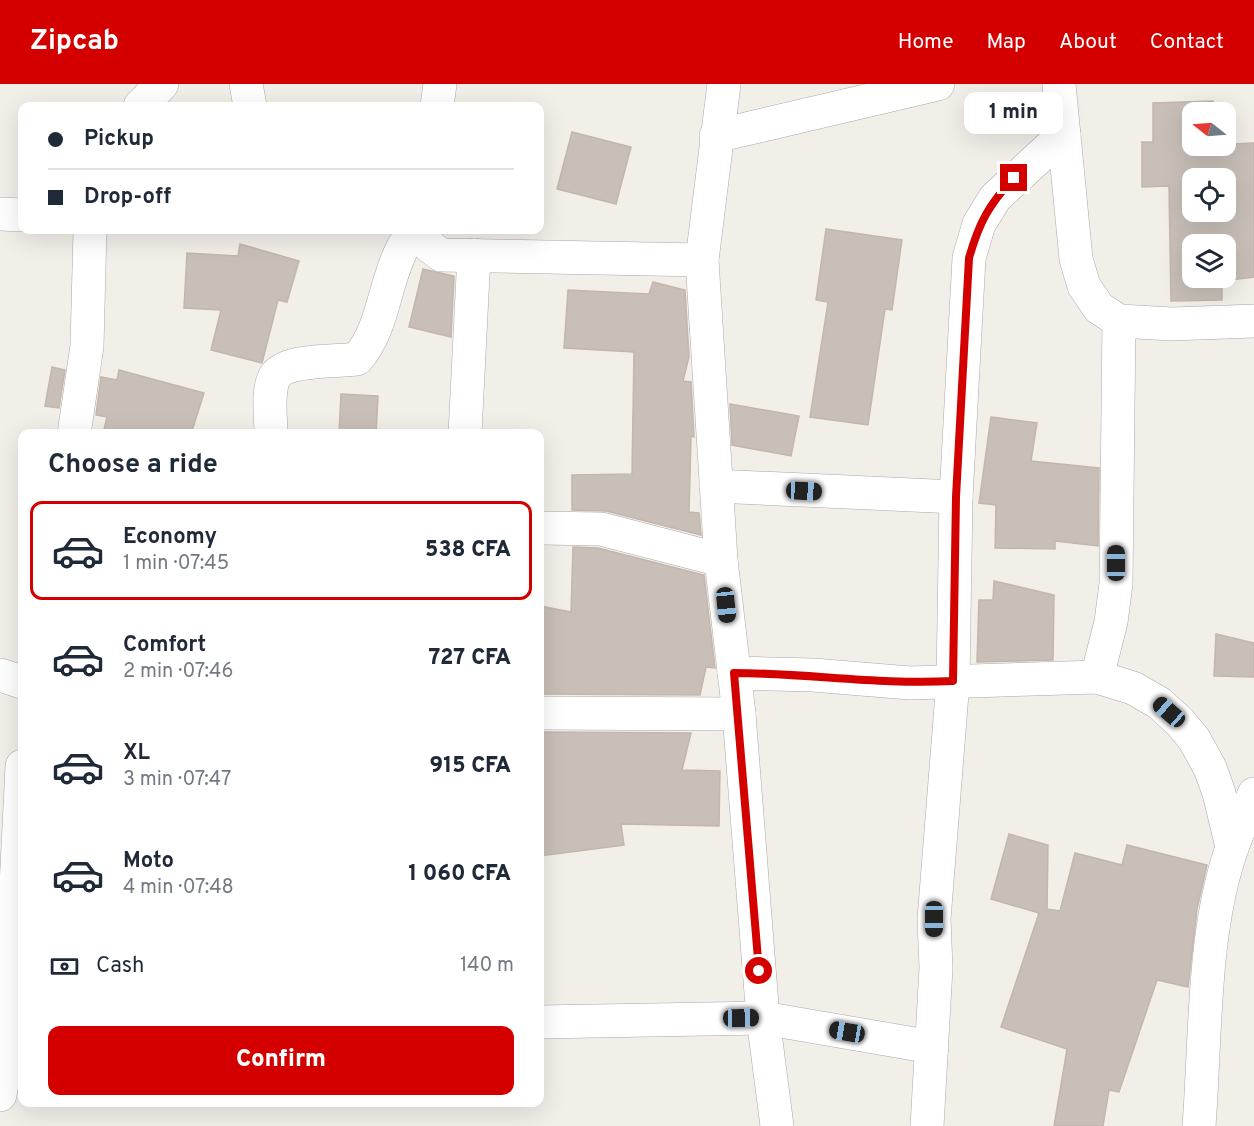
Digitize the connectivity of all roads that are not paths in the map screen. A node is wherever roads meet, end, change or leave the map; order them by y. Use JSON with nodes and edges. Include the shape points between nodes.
{"nodes":[{"id":1,"x":162,"y":84,"type":"edge"},
{"id":2,"x":246,"y":84,"type":"edge"},
{"id":3,"x":440,"y":84,"type":"edge"},
{"id":4,"x":724,"y":84,"type":"edge"},
{"id":5,"x":938,"y":84,"type":"edge"},
{"id":6,"x":1059,"y":84,"type":"edge"},
{"id":7,"x":144,"y":102,"type":"edge"},
{"id":8,"x":249,"y":102,"type":"edge"},
{"id":9,"x":438,"y":102,"type":"edge"},
{"id":10,"x":1064,"y":134,"type":"junction"},
{"id":11,"x":716,"y":136,"type":"junction"},
{"id":12,"x":0,"y":214,"type":"edge"},
{"id":13,"x":18,"y":215,"type":"edge"},
{"id":14,"x":90,"y":234,"type":"edge"},
{"id":15,"x":416,"y":234,"type":"edge"},
{"id":16,"x":422,"y":234,"type":"edge"},
{"id":17,"x":474,"y":255,"type":"junction"},
{"id":18,"x":702,"y":260,"type":"junction"},
{"id":19,"x":1119,"y":321,"type":"junction"},
{"id":20,"x":1254,"y":321,"type":"edge"},
{"id":21,"x":75,"y":429,"type":"edge"},
{"id":22,"x":271,"y":429,"type":"edge"},
{"id":23,"x":465,"y":429,"type":"edge"},
{"id":24,"x":716,"y":486,"type":"junction"},
{"id":25,"x":956,"y":497,"type":"junction"},
{"id":26,"x":544,"y":528,"type":"edge"},
{"id":27,"x":722,"y":560,"type":"junction"},
{"id":28,"x":734,"y":673,"type":"junction"},
{"id":29,"x":0,"y":675,"type":"edge"},
{"id":30,"x":1098,"y":677,"type":"junction"},
{"id":31,"x":18,"y":681,"type":"edge"},
{"id":32,"x":953,"y":681,"type":"junction"},
{"id":33,"x":544,"y":713,"type":"edge"},
{"id":34,"x":739,"y":714,"type":"junction"},
{"id":35,"x":1254,"y":794,"type":"edge"},
{"id":36,"x":18,"y":843,"type":"edge"},
{"id":37,"x":1232,"y":847,"type":"junction"},
{"id":38,"x":13,"y":940,"type":"edge"},
{"id":39,"x":763,"y":1018,"type":"junction"},
{"id":40,"x":544,"y":1022,"type":"edge"},
{"id":41,"x":932,"y":1047,"type":"junction"},
{"id":42,"x":0,"y":1095,"type":"edge"},
{"id":43,"x":777,"y":1126,"type":"edge"},
{"id":44,"x":927,"y":1126,"type":"edge"},
{"id":45,"x":1199,"y":1126,"type":"edge"}],
"edges":[{"from":1,"to":7,"type":"street"},
{"from":2,"to":8,"type":"street"},
{"from":3,"to":9,"type":"street"},
{"from":4,"to":11,"type":"street"},
{"from":5,"to":11,"type":"street"},
{"from":6,"to":10,"type":"street"},
{"from":10,"to":19,"type":"street","via":[[1077,259],[1084,286],[1099,308]]},
{"from":10,"to":25,"type":"street","via":[[995,198],[979,224],[969,258]]},
{"from":11,"to":18,"type":"street"},
{"from":12,"to":13,"type":"street"},
{"from":14,"to":21,"type":"street","via":[[86,355]]},
{"from":15,"to":22,"type":"street","via":[[404,247],[380,314],[357,359],[293,364],[274,378]]},
{"from":16,"to":17,"type":"street","via":[[441,255]]},
{"from":17,"to":18,"type":"street"},
{"from":17,"to":23,"type":"street"},
{"from":18,"to":24,"type":"street"},
{"from":19,"to":20,"type":"street"},
{"from":19,"to":30,"type":"street","via":[[1116,584]]},
{"from":24,"to":25,"type":"street"},
{"from":24,"to":27,"type":"street"},
{"from":25,"to":32,"type":"street"},
{"from":26,"to":27,"type":"street","via":[[601,529]]},
{"from":27,"to":28,"type":"street"},
{"from":28,"to":32,"type":"street","via":[[910,683]]},
{"from":28,"to":34,"type":"street"},
{"from":29,"to":31,"type":"street"},
{"from":30,"to":32,"type":"street"},
{"from":30,"to":37,"type":"street","via":[[1133,688],[1159,703],[1187,730],[1210,768]]},
{"from":32,"to":41,"type":"street","via":[[934,919]]},
{"from":33,"to":34,"type":"street"},
{"from":34,"to":39,"type":"street"},
{"from":35,"to":37,"type":"street"},
{"from":36,"to":38,"type":"street"},
{"from":37,"to":45,"type":"street","via":[[1217,913],[1206,999]]},
{"from":38,"to":42,"type":"street","via":[[8,1048]]},
{"from":39,"to":40,"type":"street"},
{"from":39,"to":41,"type":"street"},
{"from":39,"to":43,"type":"street"},
{"from":41,"to":44,"type":"street"}]}
